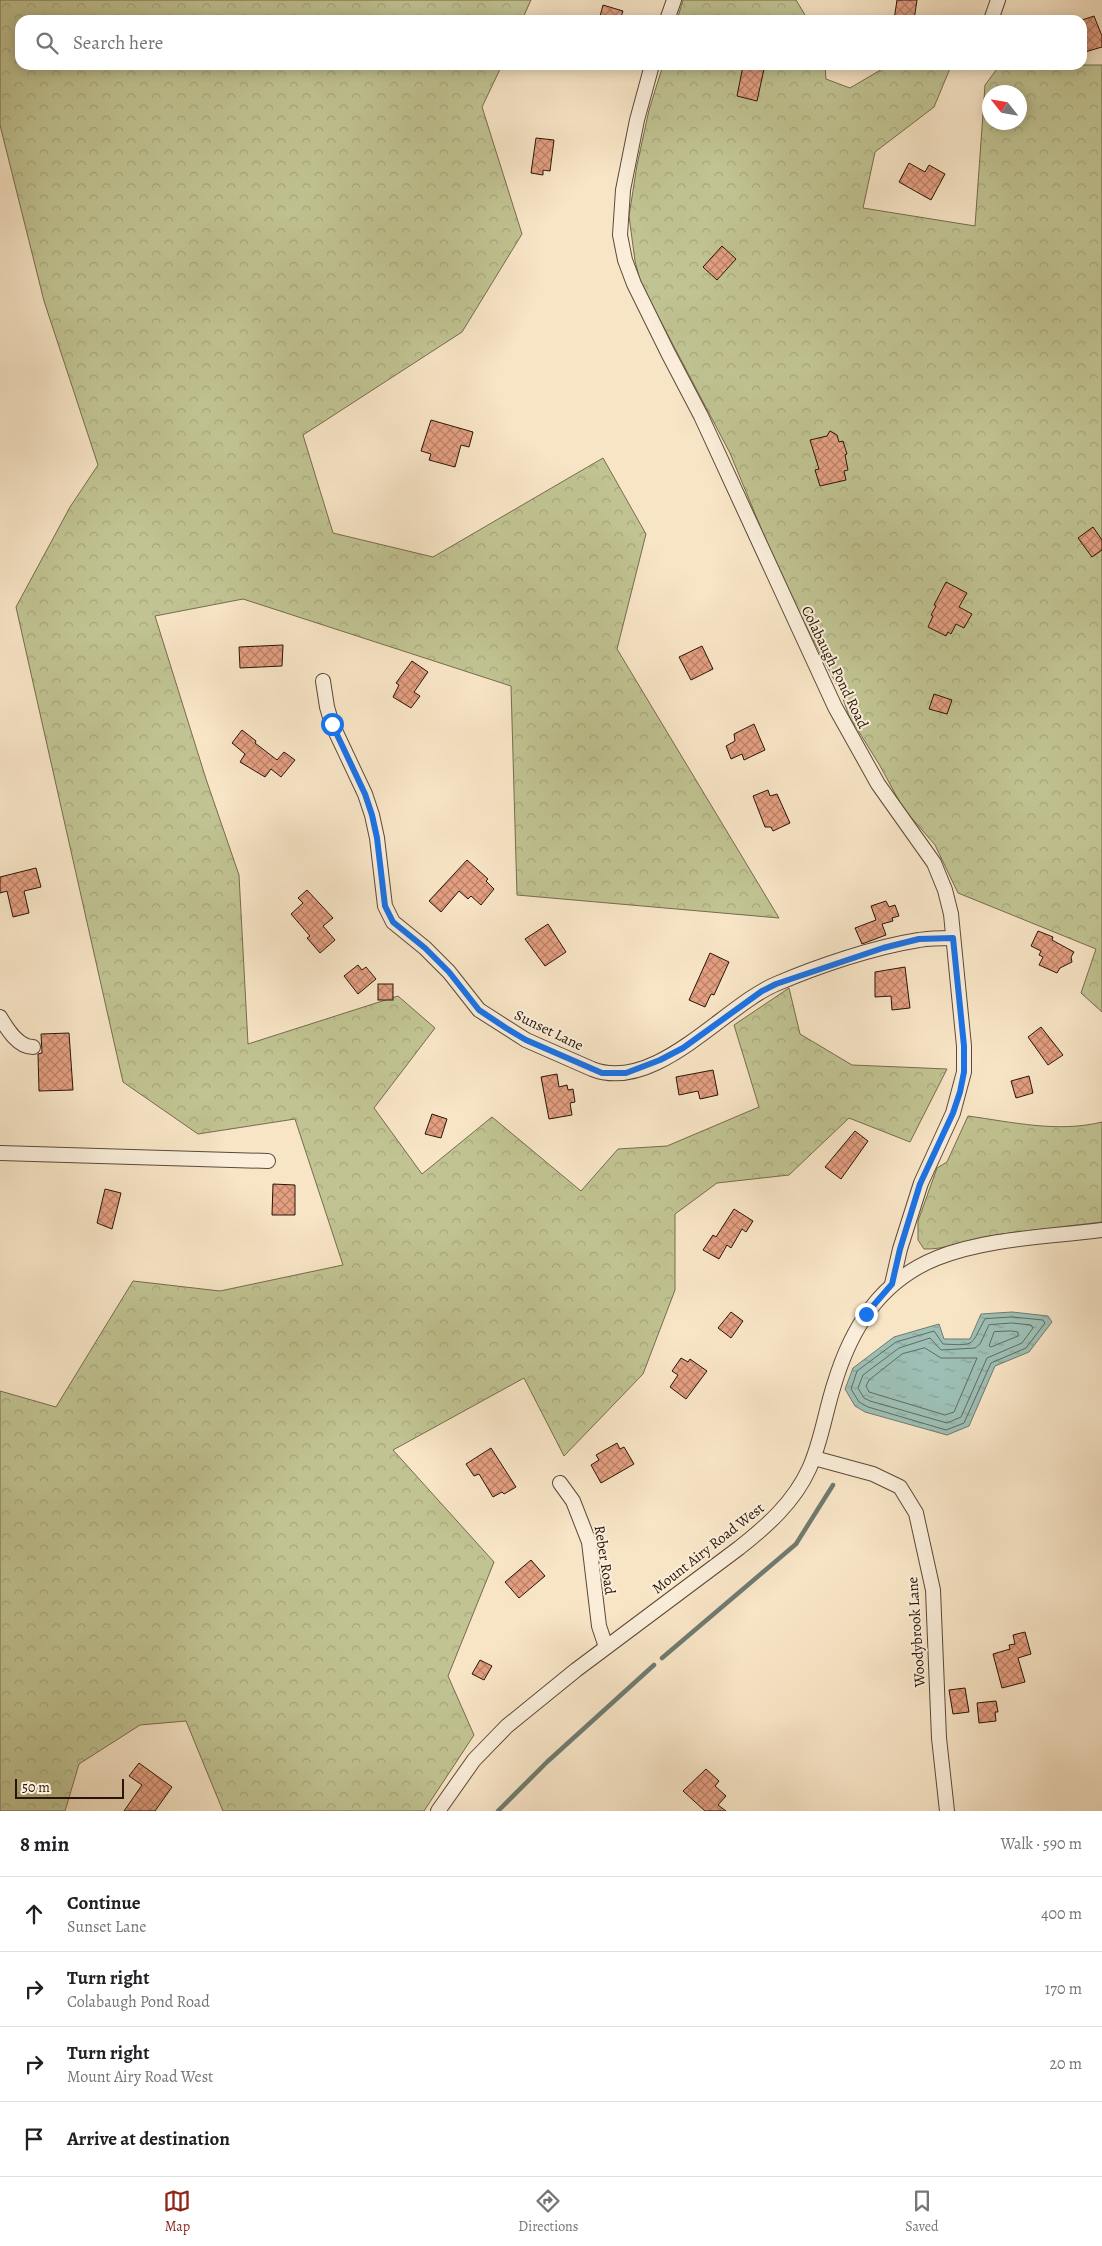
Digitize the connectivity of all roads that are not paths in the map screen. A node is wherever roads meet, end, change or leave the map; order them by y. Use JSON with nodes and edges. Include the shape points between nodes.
{"nodes":[{"id":1,"x":674,"y":0,"type":"edge"},
{"id":2,"x":998,"y":0,"type":"edge"},
{"id":3,"x":669,"y":15,"type":"edge"},
{"id":4,"x":993,"y":15,"type":"edge"},
{"id":5,"x":651,"y":70,"type":"edge"},
{"id":6,"x":323,"y":681,"type":"dead end"},
{"id":7,"x":953,"y":938,"type":"junction"},
{"id":8,"x":0,"y":1017,"type":"edge"},
{"id":9,"x":33,"y":1047,"type":"dead end"},
{"id":10,"x":0,"y":1153,"type":"edge"},
{"id":11,"x":268,"y":1161,"type":"dead end"},
{"id":12,"x":1102,"y":1230,"type":"edge"},
{"id":13,"x":892,"y":1284,"type":"junction"},
{"id":14,"x":814,"y":1458,"type":"junction"},
{"id":15,"x":560,"y":1483,"type":"dead end"},
{"id":16,"x":606,"y":1647,"type":"junction"},
{"id":17,"x":438,"y":1811,"type":"edge"},
{"id":18,"x":947,"y":1811,"type":"edge"}],
"edges":[{"from":1,"to":3,"type":"street"},
{"from":2,"to":4,"type":"street"},
{"from":5,"to":7,"type":"street","name":"Colabaugh Pond Road","via":[[623,190],[620,235],[625,260],[835,707],[878,784],[934,863],[945,890]]},
{"from":6,"to":7,"type":"street","name":"Sunset Lane","via":[[332,724],[372,815],[385,906],[393,922],[449,972],[479,1010],[526,1040],[592,1069],[602,1073],[626,1073],[660,1060],[683,1048],[762,991],[792,978],[919,939]]},
{"from":7,"to":13,"type":"street","name":"Colabaugh Pond Road","via":[[964,1072],[953,1113],[920,1184]]},
{"from":8,"to":9,"type":"street","via":[[16,1038]]},
{"from":10,"to":11,"type":"street"},
{"from":12,"to":13,"type":"street","name":"Mount Airy Road West","via":[[989,1244],[953,1252],[923,1264]]},
{"from":13,"to":14,"type":"street","name":"Mount Airy Road West","via":[[870,1309],[850,1344],[834,1386]]},
{"from":14,"to":16,"type":"street","name":"Mount Airy Road West","via":[[797,1491],[765,1527]]},
{"from":14,"to":18,"type":"street","name":"Woodybrook Lane","via":[[873,1474],[900,1487],[916,1513],[933,1590],[939,1738]]},
{"from":15,"to":16,"type":"street","name":"Reber Road","via":[[573,1501],[588,1542],[596,1611]]},
{"from":16,"to":17,"type":"street","name":"Mount Airy Road West","via":[[495,1736]]}]}
